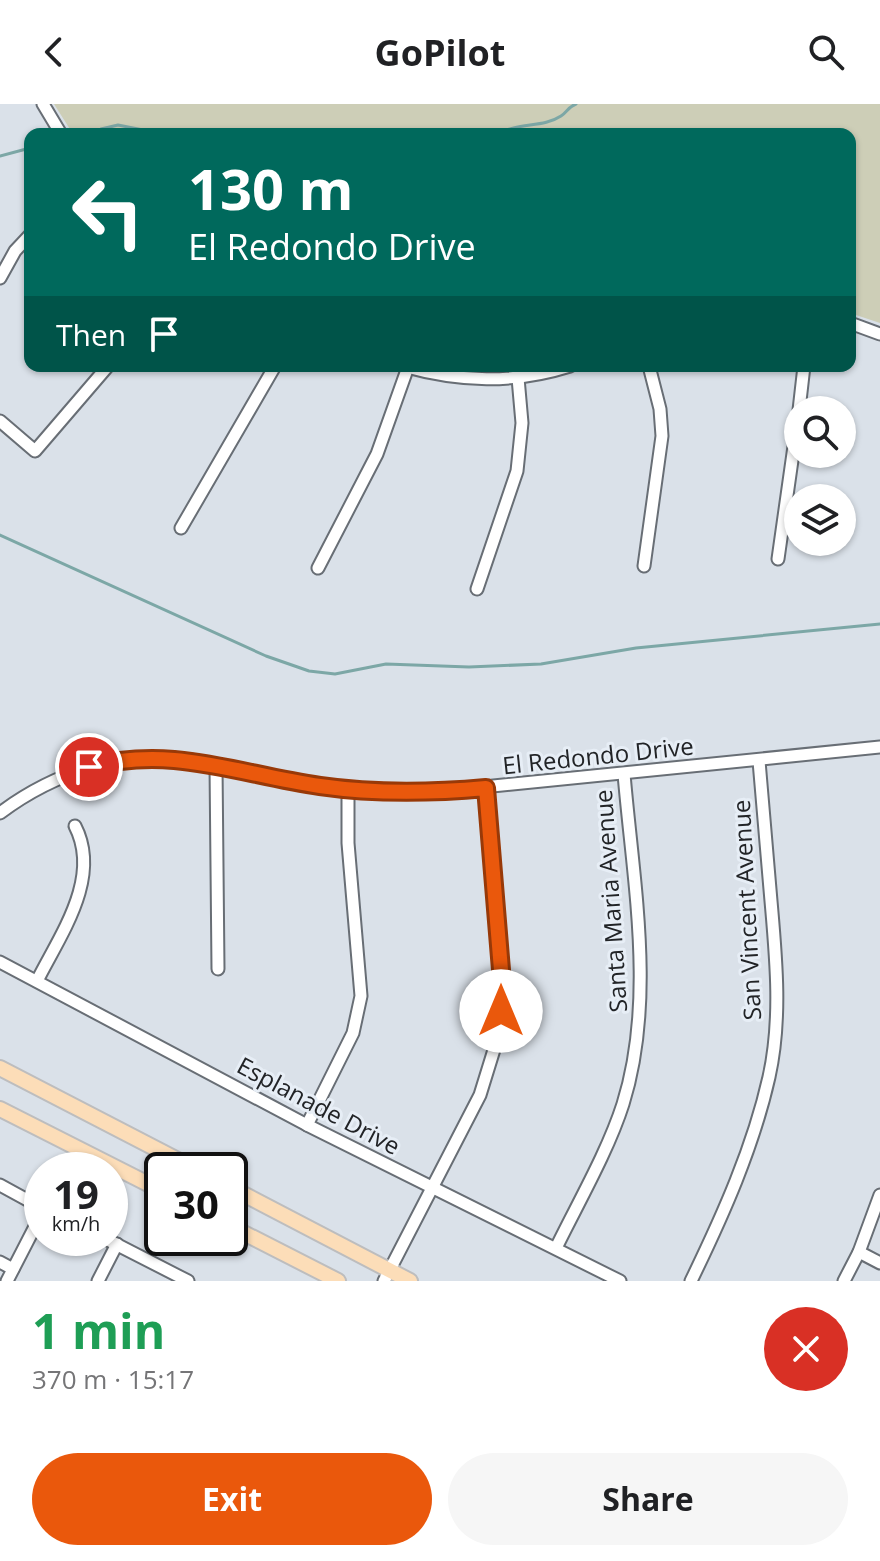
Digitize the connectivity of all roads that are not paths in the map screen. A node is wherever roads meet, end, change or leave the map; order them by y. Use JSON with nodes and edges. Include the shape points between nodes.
{"nodes":[{"id":1,"x":43,"y":104,"type":"edge"},
{"id":2,"x":57,"y":128,"type":"edge"},
{"id":3,"x":24,"y":241,"type":"edge"},
{"id":4,"x":0,"y":278,"type":"edge"},
{"id":5,"x":856,"y":325,"type":"edge"},
{"id":6,"x":880,"y":334,"type":"edge"},
{"id":7,"x":103,"y":372,"type":"edge"},
{"id":8,"x":272,"y":372,"type":"edge"},
{"id":9,"x":404,"y":372,"type":"edge"},
{"id":10,"x":431,"y":372,"type":"edge"},
{"id":11,"x":544,"y":372,"type":"edge"},
{"id":12,"x":651,"y":372,"type":"edge"},
{"id":13,"x":803,"y":372,"type":"edge"},
{"id":14,"x":518,"y":378,"type":"junction"},
{"id":15,"x":801,"y":396,"type":"edge"},
{"id":16,"x":0,"y":421,"type":"edge"},
{"id":17,"x":791,"y":468,"type":"edge"},
{"id":18,"x":181,"y":528,"type":"dead end"},
{"id":19,"x":778,"y":559,"type":"dead end"},
{"id":20,"x":644,"y":566,"type":"dead end"},
{"id":21,"x":318,"y":568,"type":"dead end"},
{"id":22,"x":477,"y":589,"type":"dead end"},
{"id":23,"x":880,"y":747,"type":"edge"},
{"id":24,"x":759,"y":761,"type":"junction"},
{"id":25,"x":216,"y":765,"type":"junction"},
{"id":26,"x":624,"y":774,"type":"junction"},
{"id":27,"x":486,"y":788,"type":"junction"},
{"id":28,"x":348,"y":789,"type":"junction"},
{"id":29,"x":0,"y":813,"type":"edge"},
{"id":30,"x":75,"y":826,"type":"dead end"},
{"id":31,"x":0,"y":962,"type":"edge"},
{"id":32,"x":218,"y":969,"type":"dead end"},
{"id":33,"x":37,"y":981,"type":"junction"},
{"id":34,"x":0,"y":1068,"type":"edge"},
{"id":35,"x":0,"y":1109,"type":"edge"},
{"id":36,"x":307,"y":1125,"type":"junction"},
{"id":37,"x":162,"y":1152,"type":"edge"},
{"id":38,"x":144,"y":1182,"type":"edge"},
{"id":39,"x":0,"y":1185,"type":"edge"},
{"id":40,"x":433,"y":1189,"type":"junction"},
{"id":41,"x":880,"y":1195,"type":"edge"},
{"id":42,"x":248,"y":1197,"type":"edge"},
{"id":43,"x":24,"y":1199,"type":"edge"},
{"id":44,"x":248,"y":1235,"type":"edge"},
{"id":45,"x":24,"y":1247,"type":"edge"},
{"id":46,"x":556,"y":1248,"type":"junction"},
{"id":47,"x":128,"y":1250,"type":"edge"},
{"id":48,"x":859,"y":1252,"type":"junction"},
{"id":49,"x":111,"y":1256,"type":"edge"},
{"id":50,"x":0,"y":1262,"type":"edge"},
{"id":51,"x":880,"y":1263,"type":"edge"},
{"id":52,"x":13,"y":1269,"type":"junction"},
{"id":53,"x":387,"y":1276,"type":"edge"},
{"id":54,"x":7,"y":1281,"type":"edge"},
{"id":55,"x":98,"y":1281,"type":"edge"},
{"id":56,"x":188,"y":1281,"type":"edge"},
{"id":57,"x":338,"y":1281,"type":"edge"},
{"id":58,"x":410,"y":1281,"type":"edge"},
{"id":59,"x":620,"y":1281,"type":"edge"},
{"id":60,"x":691,"y":1281,"type":"edge"},
{"id":61,"x":844,"y":1281,"type":"edge"}],
"edges":[{"from":1,"to":2,"type":"street"},
{"from":3,"to":4,"type":"street"},
{"from":5,"to":6,"type":"street"},
{"from":7,"to":16,"type":"street","via":[[35,451]]},
{"from":8,"to":18,"type":"street"},
{"from":9,"to":21,"type":"street","via":[[377,454]]},
{"from":10,"to":14,"type":"street","via":[[460,379]]},
{"from":11,"to":14,"type":"street"},
{"from":12,"to":20,"type":"street","via":[[662,436]]},
{"from":13,"to":15,"type":"street"},
{"from":14,"to":22,"type":"street","via":[[522,423],[517,471]]},
{"from":17,"to":19,"type":"street"},
{"from":23,"to":24,"type":"street","name":"El Redondo Drive"},
{"from":24,"to":26,"type":"street","name":"El Redondo Drive"},
{"from":24,"to":60,"type":"street","name":"San Vincent Avenue","via":[[776,967],[770,1075],[727,1207]]},
{"from":25,"to":28,"type":"street","name":"El Redondo Drive"},
{"from":25,"to":29,"type":"street","name":"El Redondo Drive","via":[[161,758],[103,763],[40,787]]},
{"from":25,"to":32,"type":"street"},
{"from":26,"to":27,"type":"street","name":"El Redondo Drive"},
{"from":26,"to":46,"type":"street","name":"Santa Maria Avenue","via":[[641,983],[638,1038],[623,1104]]},
{"from":27,"to":28,"type":"street","name":"El Redondo Drive"},
{"from":27,"to":40,"type":"street","via":[[501,1011],[485,1081]]},
{"from":28,"to":36,"type":"street","via":[[361,996],[353,1033]]},
{"from":30,"to":33,"type":"street","via":[[85,852],[82,882]]},
{"from":31,"to":33,"type":"street","name":"Esplanade Drive"},
{"from":33,"to":36,"type":"street","name":"Esplanade Drive"},
{"from":34,"to":37,"type":"main road"},
{"from":35,"to":38,"type":"main road"},
{"from":36,"to":40,"type":"street","name":"Esplanade Drive"},
{"from":39,"to":43,"type":"street"},
{"from":40,"to":46,"type":"street","name":"Esplanade Drive"},
{"from":40,"to":53,"type":"street"},
{"from":41,"to":48,"type":"street"},
{"from":42,"to":53,"type":"main road"},
{"from":44,"to":57,"type":"main road"},
{"from":45,"to":52,"type":"street"},
{"from":46,"to":59,"type":"street","name":"Esplanade Drive"},
{"from":47,"to":56,"type":"street"},
{"from":48,"to":51,"type":"street"},
{"from":48,"to":61,"type":"street"},
{"from":49,"to":55,"type":"street"},
{"from":50,"to":52,"type":"street"},
{"from":52,"to":54,"type":"street"},
{"from":53,"to":58,"type":"main road"}]}
